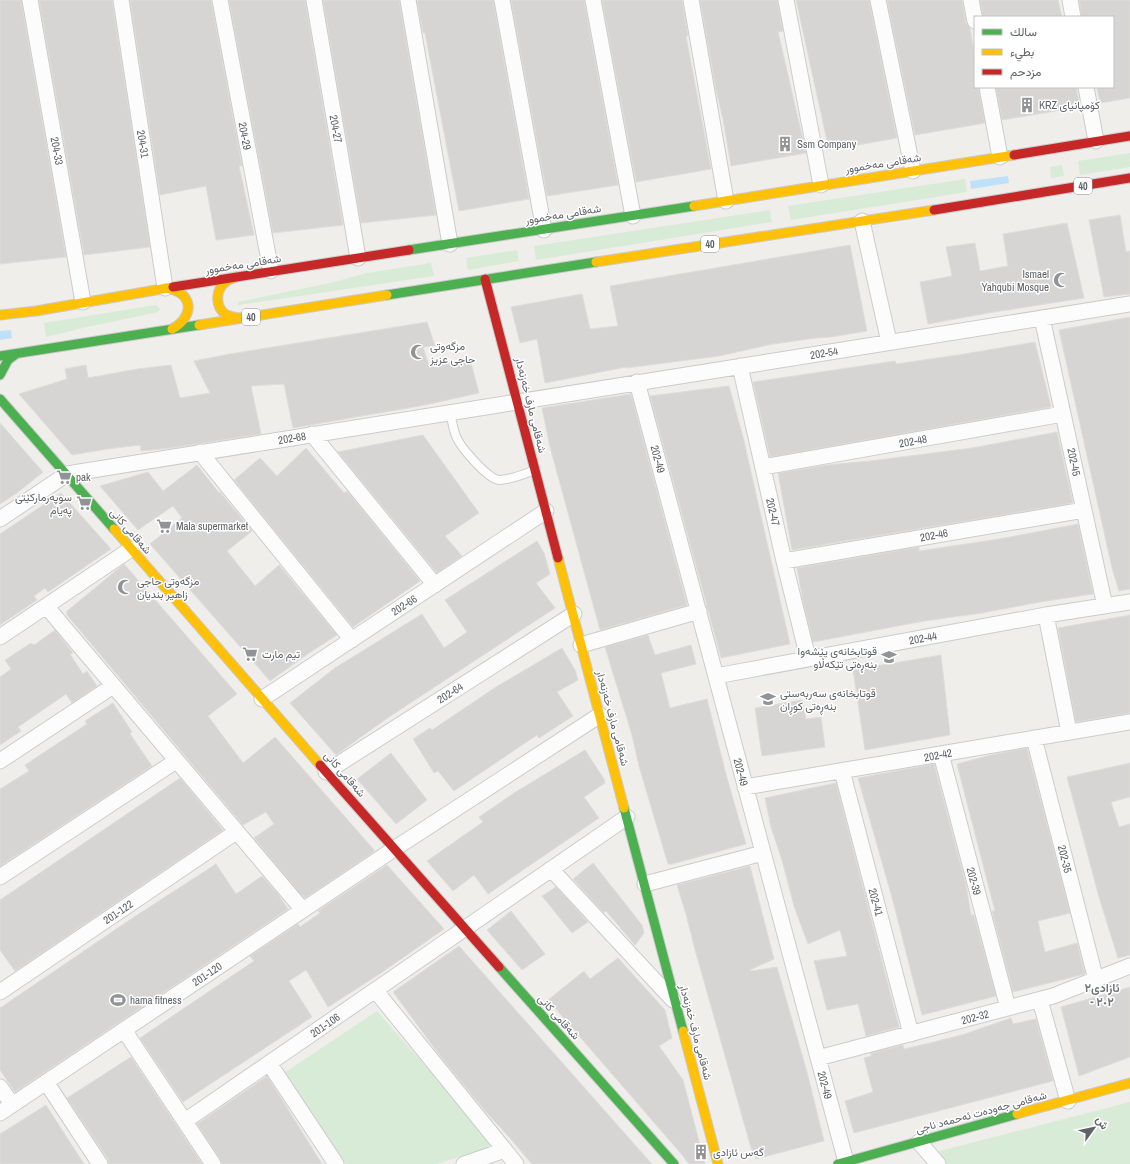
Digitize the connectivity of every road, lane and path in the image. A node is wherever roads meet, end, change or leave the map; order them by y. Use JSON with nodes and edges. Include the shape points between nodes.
{"nodes":[{"id":1,"x":30,"y":0,"type":"edge"},
{"id":2,"x":121,"y":0,"type":"edge"},
{"id":3,"x":220,"y":0,"type":"edge"},
{"id":4,"x":314,"y":0,"type":"edge"},
{"id":5,"x":408,"y":0,"type":"edge"},
{"id":6,"x":502,"y":0,"type":"edge"},
{"id":7,"x":593,"y":0,"type":"edge"},
{"id":8,"x":691,"y":0,"type":"edge"},
{"id":9,"x":786,"y":0,"type":"edge"},
{"id":10,"x":878,"y":0,"type":"edge"},
{"id":11,"x":971,"y":0,"type":"edge"},
{"id":12,"x":1070,"y":0,"type":"edge"},
{"id":13,"x":974,"y":16,"type":"edge"},
{"id":14,"x":1073,"y":16,"type":"edge"},
{"id":15,"x":987,"y":88,"type":"edge"},
{"id":16,"x":1086,"y":88,"type":"edge"},
{"id":17,"x":1130,"y":136,"type":"edge"},
{"id":18,"x":1096,"y":141,"type":"junction"},
{"id":19,"x":1000,"y":157,"type":"junction"},
{"id":20,"x":913,"y":171,"type":"junction"},
{"id":21,"x":1130,"y":178,"type":"edge"},
{"id":22,"x":821,"y":186,"type":"junction"},
{"id":23,"x":726,"y":201,"type":"junction"},
{"id":24,"x":633,"y":216,"type":"junction"},
{"id":25,"x":862,"y":221,"type":"junction"},
{"id":26,"x":544,"y":230,"type":"junction"},
{"id":27,"x":450,"y":244,"type":"junction"},
{"id":28,"x":358,"y":258,"type":"junction"},
{"id":29,"x":271,"y":271,"type":"junction"},
{"id":30,"x":236,"y":277,"type":"junction"},
{"id":31,"x":485,"y":279,"type":"junction"},
{"id":32,"x":165,"y":288,"type":"junction"},
{"id":33,"x":84,"y":302,"type":"junction"},
{"id":34,"x":1130,"y":304,"type":"edge"},
{"id":35,"x":0,"y":315,"type":"edge"},
{"id":36,"x":240,"y":318,"type":"junction"},
{"id":37,"x":1042,"y":318,"type":"junction"},
{"id":38,"x":172,"y":329,"type":"junction"},
{"id":39,"x":889,"y":342,"type":"junction"},
{"id":40,"x":16,"y":354,"type":"junction"},
{"id":41,"x":0,"y":356,"type":"edge"},
{"id":42,"x":740,"y":366,"type":"junction"},
{"id":43,"x":0,"y":375,"type":"edge"},
{"id":44,"x":638,"y":382,"type":"junction"},
{"id":45,"x":0,"y":399,"type":"edge"},
{"id":46,"x":517,"y":401,"type":"junction"},
{"id":47,"x":450,"y":412,"type":"junction"},
{"id":48,"x":1063,"y":414,"type":"junction"},
{"id":49,"x":312,"y":434,"type":"junction"},
{"id":50,"x":200,"y":452,"type":"junction"},
{"id":51,"x":763,"y":467,"type":"junction"},
{"id":52,"x":535,"y":470,"type":"junction"},
{"id":53,"x":67,"y":474,"type":"junction"},
{"id":54,"x":1084,"y":510,"type":"junction"},
{"id":55,"x":546,"y":511,"type":"junction"},
{"id":56,"x":0,"y":519,"type":"edge"},
{"id":57,"x":131,"y":550,"type":"junction"},
{"id":58,"x":784,"y":561,"type":"junction"},
{"id":59,"x":436,"y":585,"type":"junction"},
{"id":60,"x":1130,"y":602,"type":"edge"},
{"id":61,"x":46,"y":606,"type":"junction"},
{"id":62,"x":1105,"y":606,"type":"junction"},
{"id":63,"x":699,"y":611,"type":"junction"},
{"id":64,"x":574,"y":614,"type":"junction"},
{"id":65,"x":1046,"y":616,"type":"junction"},
{"id":66,"x":0,"y":637,"type":"edge"},
{"id":67,"x":352,"y":640,"type":"junction"},
{"id":68,"x":582,"y":645,"type":"junction"},
{"id":69,"x":808,"y":658,"type":"junction"},
{"id":70,"x":716,"y":676,"type":"junction"},
{"id":71,"x":113,"y":686,"type":"junction"},
{"id":72,"x":262,"y":699,"type":"junction"},
{"id":73,"x":600,"y":715,"type":"junction"},
{"id":74,"x":1130,"y":722,"type":"edge"},
{"id":75,"x":1069,"y":732,"type":"junction"},
{"id":76,"x":1034,"y":738,"type":"junction"},
{"id":77,"x":941,"y":754,"type":"junction"},
{"id":78,"x":0,"y":761,"type":"edge"},
{"id":79,"x":176,"y":761,"type":"junction"},
{"id":80,"x":842,"y":771,"type":"junction"},
{"id":81,"x":326,"y":772,"type":"junction"},
{"id":82,"x":745,"y":787,"type":"junction"},
{"id":83,"x":627,"y":817,"type":"junction"},
{"id":84,"x":236,"y":832,"type":"junction"},
{"id":85,"x":394,"y":849,"type":"junction"},
{"id":86,"x":763,"y":853,"type":"junction"},
{"id":87,"x":551,"y":869,"type":"junction"},
{"id":88,"x":0,"y":877,"type":"edge"},
{"id":89,"x":644,"y":884,"type":"junction"},
{"id":90,"x":303,"y":910,"type":"junction"},
{"id":91,"x":464,"y":928,"type":"junction"},
{"id":92,"x":1130,"y":966,"type":"edge"},
{"id":93,"x":1096,"y":980,"type":"junction"},
{"id":94,"x":3,"y":985,"type":"edge"},
{"id":95,"x":375,"y":990,"type":"junction"},
{"id":96,"x":1040,"y":1000,"type":"junction"},
{"id":97,"x":676,"y":1003,"type":"junction"},
{"id":98,"x":1008,"y":1008,"type":"junction"},
{"id":99,"x":124,"y":1030,"type":"junction"},
{"id":100,"x":910,"y":1034,"type":"junction"},
{"id":101,"x":818,"y":1058,"type":"junction"},
{"id":102,"x":269,"y":1063,"type":"junction"},
{"id":103,"x":46,"y":1082,"type":"junction"},
{"id":104,"x":1130,"y":1083,"type":"edge"},
{"id":105,"x":0,"y":1087,"type":"edge"},
{"id":106,"x":1068,"y":1101,"type":"junction"},
{"id":107,"x":6,"y":1108,"type":"edge"},
{"id":108,"x":185,"y":1121,"type":"junction"},
{"id":109,"x":919,"y":1142,"type":"junction"},
{"id":110,"x":505,"y":1150,"type":"junction"},
{"id":111,"x":842,"y":1163,"type":"edge"},
{"id":112,"x":100,"y":1164,"type":"edge"},
{"id":113,"x":213,"y":1164,"type":"edge"},
{"id":114,"x":336,"y":1164,"type":"edge"},
{"id":115,"x":464,"y":1164,"type":"edge"},
{"id":116,"x":516,"y":1164,"type":"edge"},
{"id":117,"x":674,"y":1164,"type":"edge"},
{"id":118,"x":718,"y":1164,"type":"edge"},
{"id":119,"x":938,"y":1164,"type":"edge"}],
"edges":[{"from":1,"to":33,"type":"street","name":"204-33"},
{"from":2,"to":32,"type":"street","name":"204-31"},
{"from":3,"to":29,"type":"street","name":"204-29"},
{"from":4,"to":28,"type":"street","name":"204-27"},
{"from":5,"to":27,"type":"street"},
{"from":6,"to":26,"type":"street"},
{"from":7,"to":24,"type":"street"},
{"from":8,"to":23,"type":"street"},
{"from":9,"to":22,"type":"street"},
{"from":10,"to":20,"type":"street"},
{"from":11,"to":13,"type":"street"},
{"from":12,"to":14,"type":"street"},
{"from":15,"to":19,"type":"street"},
{"from":16,"to":18,"type":"street"},
{"from":17,"to":18,"type":"main road","name":"شەقامی مەخموور"},
{"from":18,"to":19,"type":"main road","name":"شەقامی مەخموور"},
{"from":19,"to":20,"type":"main road","name":"شەقامی مەخموور"},
{"from":20,"to":22,"type":"main road","name":"شەقامی مەخموور"},
{"from":21,"to":25,"type":"main road","number":"40"},
{"from":22,"to":23,"type":"main road","name":"شەقامی مەخموور"},
{"from":23,"to":24,"type":"main road","name":"شەقامی مەخموور"},
{"from":24,"to":26,"type":"main road","name":"شەقامی مەخموور"},
{"from":25,"to":31,"type":"main road","number":"40"},
{"from":25,"to":39,"type":"street"},
{"from":26,"to":27,"type":"main road","name":"شەقامی مەخموور"},
{"from":27,"to":28,"type":"main road","name":"شەقامی مەخموور"},
{"from":28,"to":29,"type":"main road","name":"شەقامی مەخموور"},
{"from":29,"to":30,"type":"main road","name":"شەقامی مەخموور"},
{"from":30,"to":32,"type":"main road","name":"شەقامی مەخموور"},
{"from":30,"to":36,"type":"main road","via":[[222,285],[217,300],[226,315]]},
{"from":31,"to":36,"type":"main road","number":"40"},
{"from":31,"to":46,"type":"main road","name":"شەقامی مارف خەزنەدار"},
{"from":32,"to":33,"type":"main road","name":"شەقامی مەخموور"},
{"from":32,"to":38,"type":"main road","via":[[172,288],[181,293],[188,305],[188,315],[184,322]]},
{"from":33,"to":35,"type":"main road","name":"شەقامی مەخموور"},
{"from":34,"to":37,"type":"street","name":"202-54"},
{"from":36,"to":38,"type":"main road","number":"40"},
{"from":37,"to":39,"type":"street","name":"202-54"},
{"from":37,"to":48,"type":"street","name":"202-45"},
{"from":38,"to":40,"type":"main road","number":"40"},
{"from":39,"to":42,"type":"street","name":"202-54"},
{"from":40,"to":41,"type":"main road","number":"40"},
{"from":40,"to":43,"type":"main road","via":[[8,360]]},
{"from":42,"to":44,"type":"street","name":"202-54"},
{"from":42,"to":51,"type":"street","name":"202-47"},
{"from":44,"to":46,"type":"street","name":"202-54"},
{"from":44,"to":63,"type":"street","name":"202-49"},
{"from":45,"to":53,"type":"main road","name":"شەقامی کانی"},
{"from":46,"to":47,"type":"street","name":"202-68"},
{"from":46,"to":52,"type":"main road","name":"شەقامی مارف خەزنەدار"},
{"from":47,"to":49,"type":"street","name":"202-68"},
{"from":47,"to":52,"type":"lane","via":[[456,437],[461,445],[492,478],[513,478]]},
{"from":48,"to":51,"type":"street","name":"202-48"},
{"from":48,"to":54,"type":"street","name":"202-45"},
{"from":49,"to":50,"type":"street","name":"202-68"},
{"from":49,"to":59,"type":"street"},
{"from":50,"to":53,"type":"street","name":"202-68"},
{"from":50,"to":67,"type":"street"},
{"from":51,"to":58,"type":"street","name":"202-47"},
{"from":52,"to":55,"type":"main road","name":"شەقامی مارف خەزنەدار"},
{"from":53,"to":56,"type":"street"},
{"from":53,"to":57,"type":"main road","name":"شەقامی کانی"},
{"from":54,"to":58,"type":"street","name":"202-46"},
{"from":54,"to":62,"type":"street","name":"202-45"},
{"from":55,"to":59,"type":"street","name":"202-66"},
{"from":55,"to":64,"type":"main road","name":"شەقامی مارف خەزنەدار"},
{"from":57,"to":61,"type":"street"},
{"from":57,"to":72,"type":"main road","name":"شەقامی کانی"},
{"from":58,"to":69,"type":"street","name":"202-47"},
{"from":59,"to":67,"type":"street","name":"202-66"},
{"from":60,"to":62,"type":"street","name":"202-44"},
{"from":61,"to":66,"type":"street"},
{"from":61,"to":71,"type":"street"},
{"from":62,"to":65,"type":"street","name":"202-44"},
{"from":63,"to":68,"type":"street"},
{"from":63,"to":70,"type":"street","name":"202-49"},
{"from":64,"to":68,"type":"main road","name":"شەقامی مارف خەزنەدار"},
{"from":64,"to":81,"type":"street","name":"202-64"},
{"from":65,"to":69,"type":"street","name":"202-44"},
{"from":65,"to":75,"type":"street"},
{"from":67,"to":72,"type":"street","name":"202-66"},
{"from":68,"to":73,"type":"main road","name":"شەقامی مارف خەزنەدار"},
{"from":69,"to":70,"type":"street","name":"202-44"},
{"from":70,"to":82,"type":"street","name":"202-49"},
{"from":71,"to":78,"type":"street"},
{"from":71,"to":79,"type":"street"},
{"from":72,"to":81,"type":"main road","name":"شەقامی کانی"},
{"from":73,"to":83,"type":"main road","name":"شەقامی مارف خەزنەدار"},
{"from":73,"to":85,"type":"street","name":"201-120"},
{"from":74,"to":75,"type":"street","name":"202-42"},
{"from":75,"to":76,"type":"street","name":"202-42"},
{"from":76,"to":77,"type":"street","name":"202-42"},
{"from":76,"to":93,"type":"street","name":"202-35"},
{"from":77,"to":80,"type":"street","name":"202-42"},
{"from":77,"to":98,"type":"street","name":"202-39"},
{"from":79,"to":84,"type":"street"},
{"from":79,"to":88,"type":"street"},
{"from":80,"to":82,"type":"street","name":"202-42"},
{"from":80,"to":100,"type":"street","name":"202-41"},
{"from":81,"to":85,"type":"main road","name":"شەقامی کانی"},
{"from":82,"to":86,"type":"street","name":"202-49"},
{"from":83,"to":87,"type":"street","name":"201-106"},
{"from":83,"to":89,"type":"main road","name":"شەقامی مارف خەزنەدار"},
{"from":84,"to":90,"type":"street"},
{"from":84,"to":94,"type":"street","name":"201-122"},
{"from":85,"to":90,"type":"street","name":"201-120"},
{"from":85,"to":91,"type":"main road","name":"شەقامی کانی"},
{"from":86,"to":89,"type":"street"},
{"from":86,"to":101,"type":"street","name":"202-49"},
{"from":87,"to":91,"type":"street","name":"201-106"},
{"from":87,"to":97,"type":"street"},
{"from":89,"to":97,"type":"main road","name":"شەقامی مارف خەزنەدار"},
{"from":90,"to":99,"type":"street","name":"201-120"},
{"from":91,"to":95,"type":"street","name":"201-106"},
{"from":91,"to":117,"type":"main road","name":"شەقامی کانی"},
{"from":92,"to":93,"type":"street","name":"202-32"},
{"from":93,"to":96,"type":"street","name":"202-32"},
{"from":95,"to":102,"type":"street","name":"201-106"},
{"from":95,"to":110,"type":"street"},
{"from":96,"to":98,"type":"street","name":"202-32"},
{"from":96,"to":106,"type":"street"},
{"from":97,"to":118,"type":"main road","name":"شەقامی مارف خەزنەدار"},
{"from":98,"to":100,"type":"street","name":"202-32"},
{"from":99,"to":103,"type":"street","name":"201-120"},
{"from":99,"to":108,"type":"street"},
{"from":100,"to":101,"type":"street","name":"202-32"},
{"from":101,"to":111,"type":"street","name":"202-49"},
{"from":102,"to":108,"type":"street","name":"201-106"},
{"from":102,"to":114,"type":"street"},
{"from":103,"to":107,"type":"street","name":"201-120"},
{"from":103,"to":112,"type":"street"},
{"from":104,"to":106,"type":"main road","name":"شەقامی جەودەت ئەحمەد ناجی"},
{"from":105,"to":107,"type":"street"},
{"from":106,"to":109,"type":"main road","name":"شەقامی جەودەت ئەحمەد ناجی"},
{"from":108,"to":113,"type":"street"},
{"from":109,"to":111,"type":"main road","name":"شەقامی جەودەت ئەحمەد ناجی"},
{"from":109,"to":119,"type":"street"},
{"from":110,"to":115,"type":"street"},
{"from":110,"to":116,"type":"street"}]}
